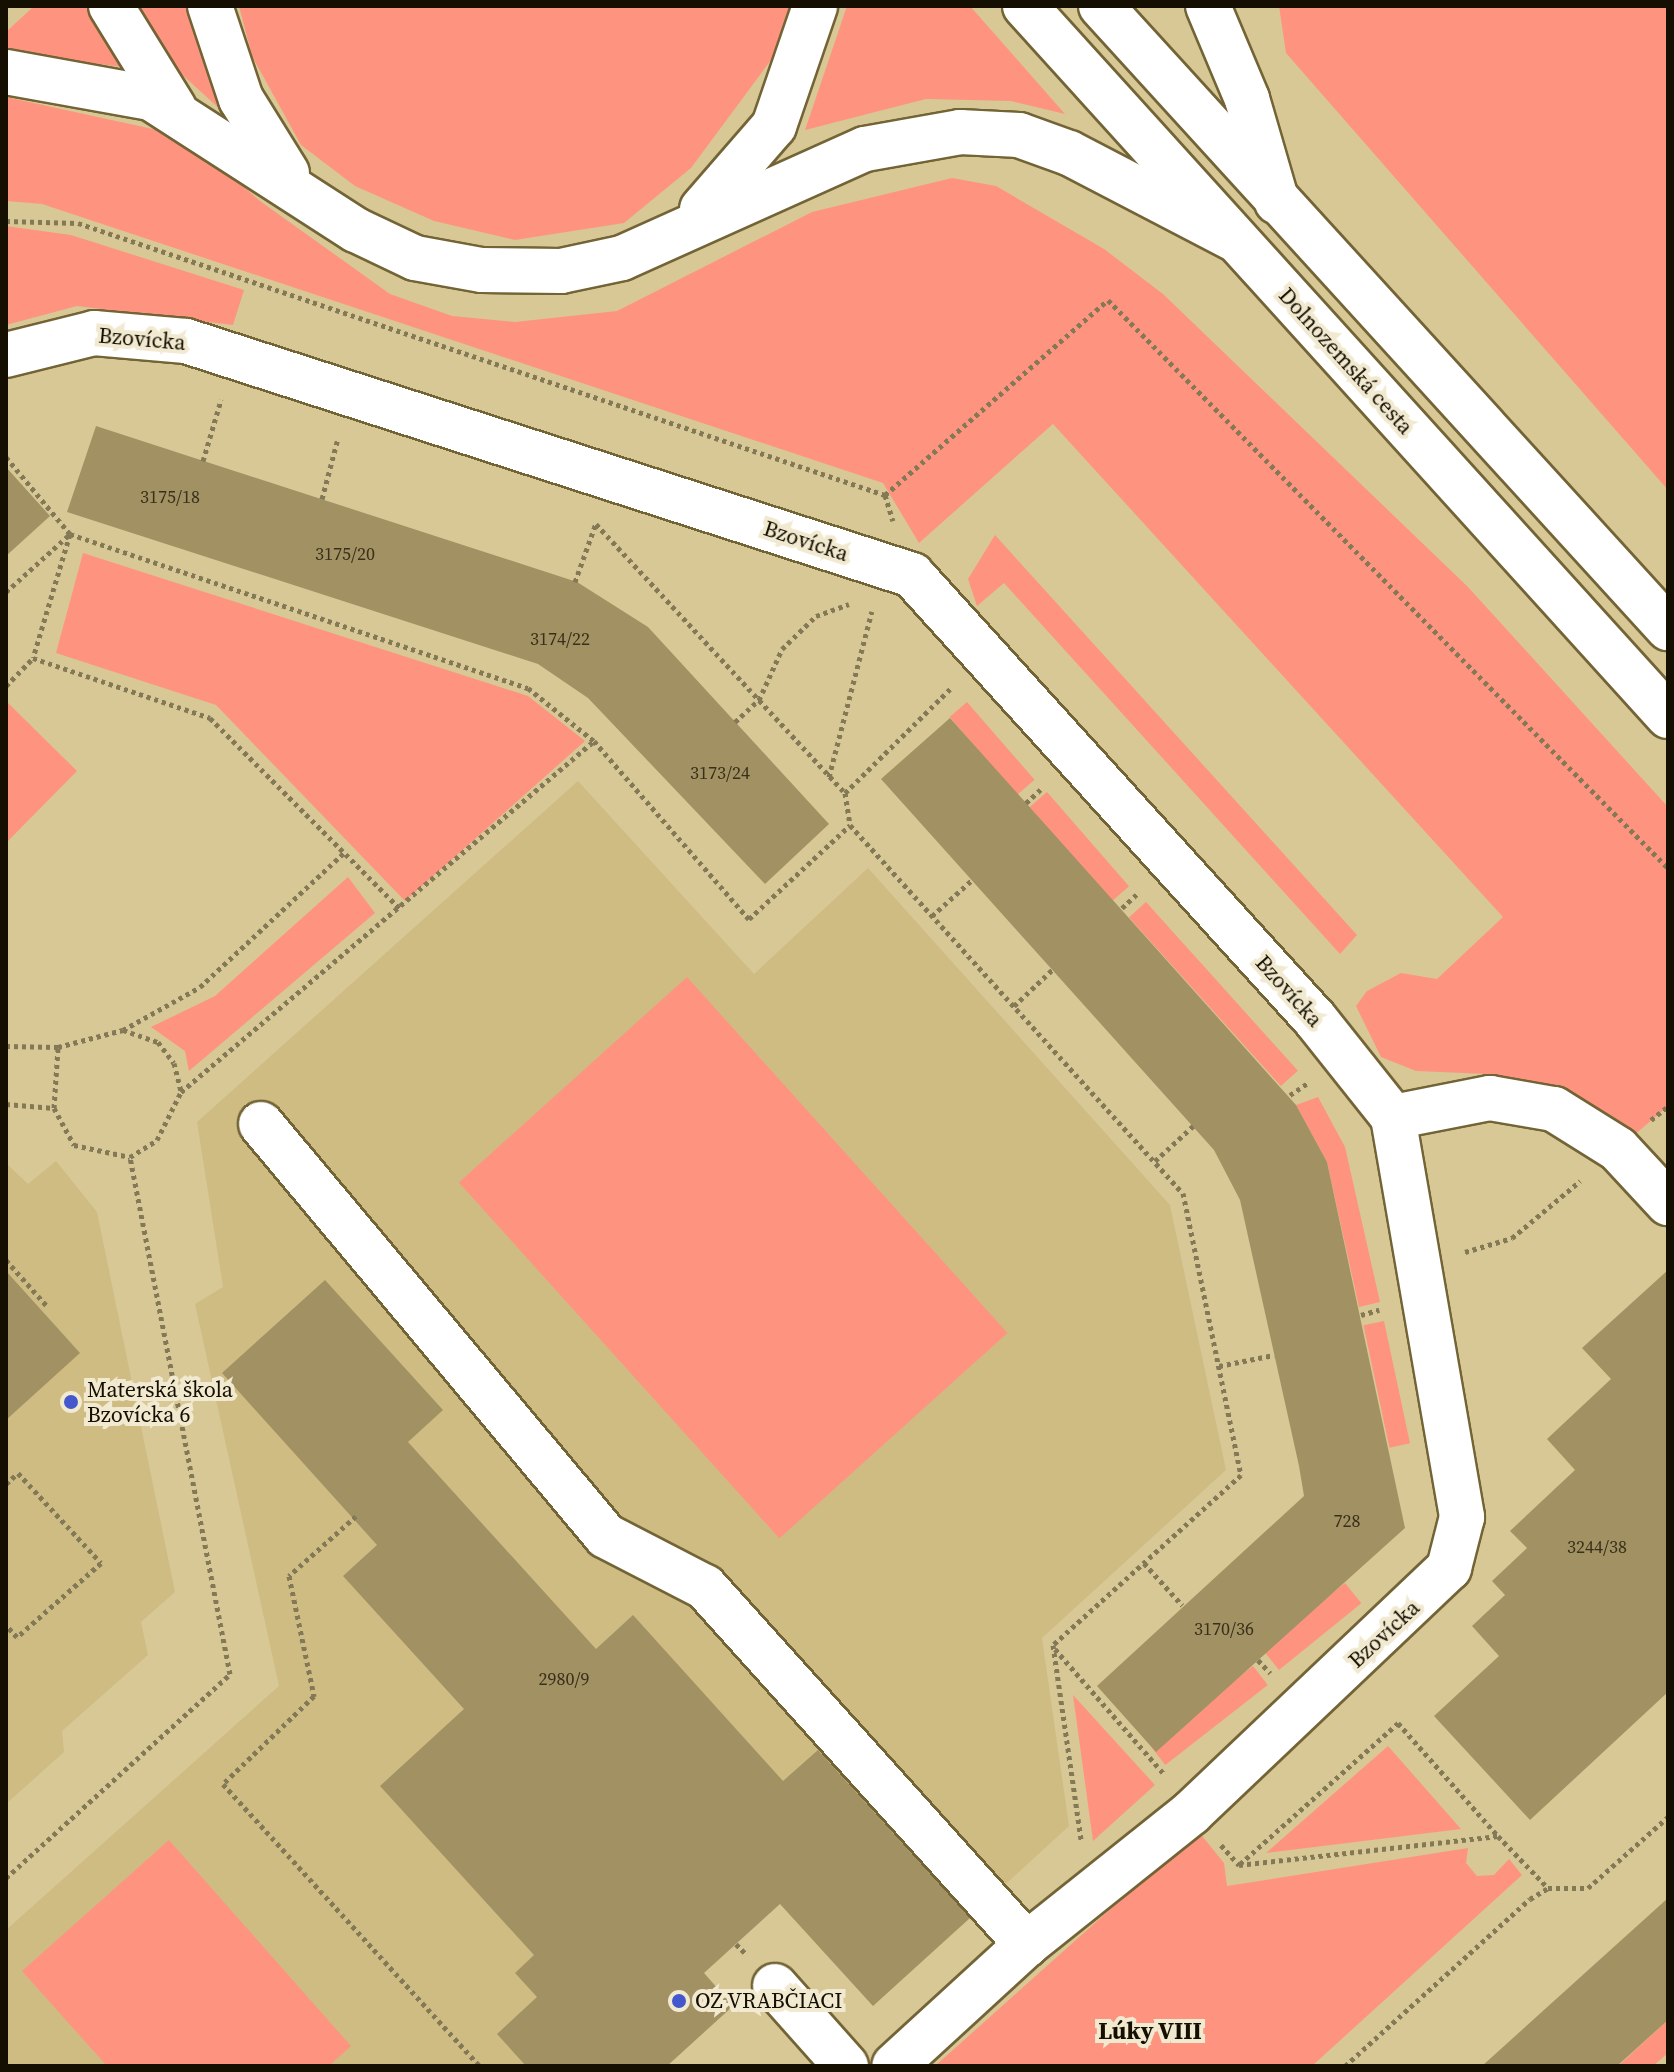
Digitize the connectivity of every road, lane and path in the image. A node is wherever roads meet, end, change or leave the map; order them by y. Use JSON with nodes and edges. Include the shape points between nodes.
{"nodes":[{"id":1,"x":111,"y":6,"type":"edge"},
{"id":2,"x":815,"y":6,"type":"edge"},
{"id":3,"x":1025,"y":6,"type":"edge"},
{"id":4,"x":1101,"y":6,"type":"edge"},
{"id":5,"x":1208,"y":6,"type":"edge"},
{"id":6,"x":209,"y":8,"type":"edge"},
{"id":7,"x":6,"y":72,"type":"edge"},
{"id":8,"x":174,"y":108,"type":"junction"},
{"id":9,"x":296,"y":186,"type":"junction"},
{"id":10,"x":1277,"y":202,"type":"junction"},
{"id":11,"x":6,"y":221,"type":"edge"},
{"id":12,"x":681,"y":232,"type":"junction"},
{"id":13,"x":1234,"y":239,"type":"junction"},
{"id":14,"x":6,"y":355,"type":"edge"},
{"id":15,"x":225,"y":388,"type":"dead end"},
{"id":16,"x":342,"y":425,"type":"dead end"},
{"id":17,"x":6,"y":457,"type":"edge"},
{"id":18,"x":203,"y":461,"type":"dead end"},
{"id":19,"x":322,"y":499,"type":"dead end"},
{"id":20,"x":585,"y":512,"type":"dead end"},
{"id":21,"x":596,"y":523,"type":"junction"},
{"id":22,"x":70,"y":534,"type":"junction"},
{"id":23,"x":575,"y":582,"type":"dead end"},
{"id":24,"x":6,"y":592,"type":"edge"},
{"id":25,"x":844,"y":595,"type":"dead end"},
{"id":26,"x":859,"y":601,"type":"junction"},
{"id":27,"x":873,"y":606,"type":"junction"},
{"id":28,"x":885,"y":610,"type":"dead end"},
{"id":29,"x":1668,"y":628,"type":"edge"},
{"id":30,"x":33,"y":658,"type":"junction"},
{"id":31,"x":960,"y":680,"type":"dead end"},
{"id":32,"x":6,"y":686,"type":"edge"},
{"id":33,"x":759,"y":700,"type":"junction"},
{"id":34,"x":1668,"y":716,"type":"edge"},
{"id":35,"x":735,"y":722,"type":"dead end"},
{"id":36,"x":594,"y":741,"type":"junction"},
{"id":37,"x":829,"y":777,"type":"junction"},
{"id":38,"x":1050,"y":781,"type":"dead end"},
{"id":39,"x":845,"y":793,"type":"junction"},
{"id":40,"x":1026,"y":803,"type":"dead end"},
{"id":41,"x":850,"y":825,"type":"junction"},
{"id":42,"x":345,"y":852,"type":"junction"},
{"id":43,"x":1668,"y":868,"type":"edge"},
{"id":44,"x":972,"y":880,"type":"dead end"},
{"id":45,"x":1148,"y":885,"type":"dead end"},
{"id":46,"x":1122,"y":908,"type":"dead end"},
{"id":47,"x":402,"y":911,"type":"junction"},
{"id":48,"x":932,"y":916,"type":"junction"},
{"id":49,"x":1053,"y":969,"type":"dead end"},
{"id":50,"x":1014,"y":1006,"type":"junction"},
{"id":51,"x":123,"y":1030,"type":"junction"},
{"id":52,"x":6,"y":1046,"type":"edge"},
{"id":53,"x":58,"y":1047,"type":"junction"},
{"id":54,"x":181,"y":1092,"type":"junction"},
{"id":55,"x":6,"y":1104,"type":"edge"},
{"id":56,"x":1668,"y":1106,"type":"edge"},
{"id":57,"x":54,"y":1108,"type":"junction"},
{"id":58,"x":1393,"y":1117,"type":"junction"},
{"id":59,"x":261,"y":1124,"type":"dead end"},
{"id":60,"x":1193,"y":1126,"type":"dead end"},
{"id":61,"x":1618,"y":1149,"type":"junction"},
{"id":62,"x":130,"y":1157,"type":"junction"},
{"id":63,"x":1155,"y":1161,"type":"junction"},
{"id":64,"x":1668,"y":1203,"type":"edge"},
{"id":65,"x":6,"y":1260,"type":"edge"},
{"id":66,"x":1420,"y":1265,"type":"junction"},
{"id":67,"x":47,"y":1306,"type":"dead end"},
{"id":68,"x":1274,"y":1355,"type":"dead end"},
{"id":69,"x":1219,"y":1366,"type":"junction"},
{"id":70,"x":6,"y":1484,"type":"edge"},
{"id":71,"x":356,"y":1516,"type":"dead end"},
{"id":72,"x":1144,"y":1563,"type":"junction"},
{"id":73,"x":1182,"y":1605,"type":"dead end"},
{"id":74,"x":6,"y":1625,"type":"edge"},
{"id":75,"x":1055,"y":1649,"type":"junction"},
{"id":76,"x":1182,"y":1798,"type":"junction"},
{"id":77,"x":1668,"y":1817,"type":"edge"},
{"id":78,"x":1498,"y":1836,"type":"junction"},
{"id":79,"x":1239,"y":1865,"type":"junction"},
{"id":80,"x":6,"y":1878,"type":"edge"},
{"id":81,"x":1548,"y":1888,"type":"junction"},
{"id":82,"x":1100,"y":1889,"type":"junction"},
{"id":83,"x":1027,"y":1944,"type":"junction"},
{"id":84,"x":775,"y":1986,"type":"dead end"},
{"id":85,"x":480,"y":2066,"type":"edge"},
{"id":86,"x":846,"y":2066,"type":"edge"},
{"id":87,"x":894,"y":2066,"type":"edge"},
{"id":88,"x":1345,"y":2066,"type":"edge"}],
"edges":[{"from":1,"to":8,"type":"street"},
{"from":2,"to":12,"type":"street","via":[[774,126]]},
{"from":3,"to":13,"type":"street","name":"Dolnozemská cesta"},
{"from":4,"to":10,"type":"street"},
{"from":5,"to":10,"type":"street","via":[[1247,99]]},
{"from":6,"to":9,"type":"street","via":[[241,99]]},
{"from":7,"to":8,"type":"street","via":[[126,89]]},
{"from":8,"to":9,"type":"street"},
{"from":9,"to":12,"type":"street","via":[[382,243],[482,270],[594,266]]},
{"from":10,"to":29,"type":"street"},
{"from":11,"to":43,"type":"path","via":[[78,223],[885,495],[1108,300],[1557,763]]},
{"from":12,"to":13,"type":"street","via":[[865,149],[960,132],[1019,135],[1069,153]]},
{"from":13,"to":34,"type":"street","name":"Dolnozemská cesta"},
{"from":14,"to":58,"type":"street","name":"Bzovícka","via":[[94,333],[186,341],[912,575],[1315,1019]]},
{"from":15,"to":18,"type":"path"},
{"from":16,"to":19,"type":"path"},
{"from":17,"to":22,"type":"path"},
{"from":20,"to":21,"type":"path"},
{"from":21,"to":23,"type":"path"},
{"from":21,"to":33,"type":"path"},
{"from":22,"to":24,"type":"path"},
{"from":22,"to":30,"type":"path"},
{"from":22,"to":36,"type":"path","via":[[528,688]]},
{"from":25,"to":26,"type":"path"},
{"from":26,"to":27,"type":"path"},
{"from":26,"to":33,"type":"path","via":[[816,616],[782,649]]},
{"from":27,"to":28,"type":"path"},
{"from":27,"to":37,"type":"path"},
{"from":30,"to":32,"type":"path"},
{"from":30,"to":42,"type":"path","via":[[210,718]]},
{"from":31,"to":39,"type":"path"},
{"from":33,"to":35,"type":"path"},
{"from":33,"to":37,"type":"path"},
{"from":36,"to":41,"type":"path","via":[[749,919]]},
{"from":36,"to":47,"type":"path"},
{"from":37,"to":39,"type":"path"},
{"from":38,"to":40,"type":"path"},
{"from":39,"to":41,"type":"path"},
{"from":41,"to":48,"type":"path"},
{"from":42,"to":47,"type":"path"},
{"from":42,"to":51,"type":"path","via":[[200,987]]},
{"from":44,"to":48,"type":"path"},
{"from":45,"to":46,"type":"path"},
{"from":47,"to":54,"type":"path"},
{"from":48,"to":50,"type":"path"},
{"from":49,"to":50,"type":"path"},
{"from":50,"to":63,"type":"path"},
{"from":51,"to":53,"type":"path"},
{"from":51,"to":54,"type":"path","via":[[158,1042],[174,1063]]},
{"from":52,"to":53,"type":"path"},
{"from":53,"to":57,"type":"path"},
{"from":54,"to":62,"type":"path","via":[[157,1140]]},
{"from":55,"to":57,"type":"path"},
{"from":56,"to":61,"type":"path"},
{"from":57,"to":62,"type":"path","via":[[74,1145]]},
{"from":58,"to":61,"type":"street","via":[[1490,1098],[1554,1109]]},
{"from":58,"to":66,"type":"street","name":"Bzovícka"},
{"from":59,"to":83,"type":"street","via":[[606,1536],[705,1587]]},
{"from":60,"to":63,"type":"path"},
{"from":61,"to":64,"type":"street"},
{"from":61,"to":66,"type":"path","via":[[1512,1238]]},
{"from":62,"to":80,"type":"path","via":[[230,1674]]},
{"from":63,"to":69,"type":"path","via":[[1183,1193]]},
{"from":65,"to":67,"type":"path"},
{"from":66,"to":76,"type":"street","name":"Bzovícka","via":[[1462,1517],[1449,1568]]},
{"from":68,"to":69,"type":"path"},
{"from":69,"to":72,"type":"path","via":[[1241,1475]]},
{"from":70,"to":74,"type":"path","via":[[18,1473],[101,1563],[17,1637]]},
{"from":71,"to":85,"type":"path","via":[[289,1576],[314,1696],[223,1784]]},
{"from":72,"to":73,"type":"path"},
{"from":72,"to":75,"type":"path"},
{"from":75,"to":76,"type":"path"},
{"from":75,"to":82,"type":"path","via":[[1085,1864]]},
{"from":76,"to":79,"type":"path"},
{"from":76,"to":82,"type":"street","name":"Bzovícka"},
{"from":77,"to":81,"type":"path","via":[[1588,1888]]},
{"from":78,"to":79,"type":"path"},
{"from":78,"to":79,"type":"path","via":[[1398,1723]]},
{"from":78,"to":81,"type":"path"},
{"from":81,"to":88,"type":"path"},
{"from":82,"to":83,"type":"street","name":"Bzovícka"},
{"from":83,"to":87,"type":"street","name":"Bzovícka"},
{"from":84,"to":86,"type":"street"}]}
